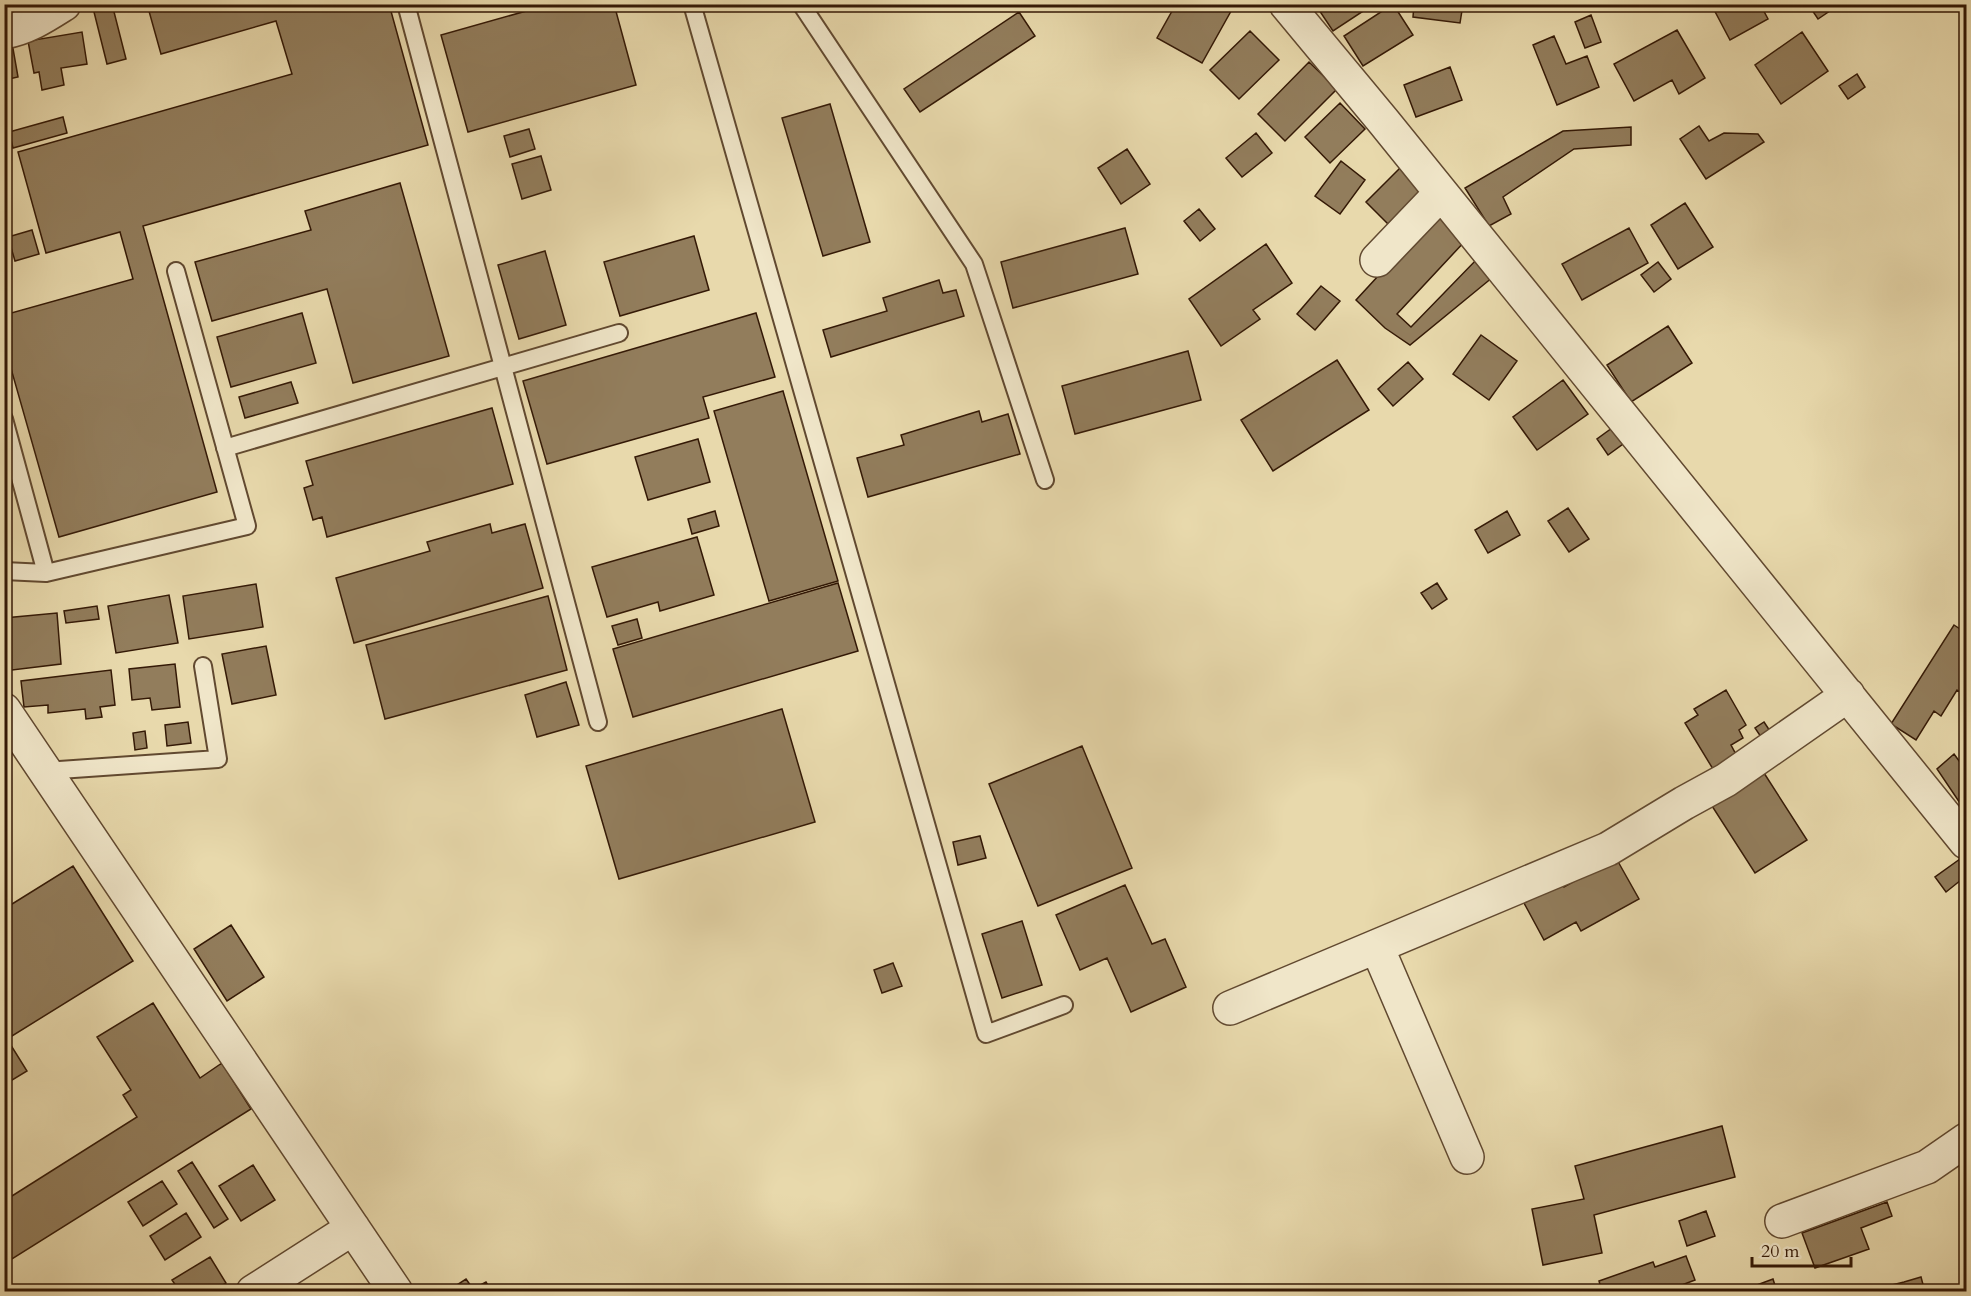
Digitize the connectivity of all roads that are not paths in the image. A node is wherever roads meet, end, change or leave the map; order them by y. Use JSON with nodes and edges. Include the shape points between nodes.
{"nodes":[{"id":1,"x":64,"y":4,"type":"edge"},
{"id":2,"x":405,"y":4,"type":"edge"},
{"id":3,"x":692,"y":4,"type":"edge"},
{"id":4,"x":801,"y":4,"type":"edge"},
{"id":5,"x":1286,"y":4,"type":"edge"},
{"id":6,"x":4,"y":32,"type":"edge"},
{"id":7,"x":1441,"y":193,"type":"junction"},
{"id":8,"x":1377,"y":260,"type":"dead end"},
{"id":9,"x":176,"y":271,"type":"dead end"},
{"id":10,"x":619,"y":333,"type":"dead end"},
{"id":11,"x":503,"y":366,"type":"junction"},
{"id":12,"x":4,"y":419,"type":"edge"},
{"id":13,"x":225,"y":448,"type":"junction"},
{"id":14,"x":1045,"y":480,"type":"dead end"},
{"id":15,"x":4,"y":571,"type":"edge"},
{"id":16,"x":46,"y":573,"type":"junction"},
{"id":17,"x":202,"y":666,"type":"dead end"},
{"id":18,"x":1848,"y":695,"type":"junction"},
{"id":19,"x":4,"y":711,"type":"edge"},
{"id":20,"x":598,"y":722,"type":"dead end"},
{"id":21,"x":45,"y":771,"type":"junction"},
{"id":22,"x":1966,"y":842,"type":"edge"},
{"id":23,"x":1377,"y":947,"type":"junction"},
{"id":24,"x":1064,"y":1005,"type":"dead end"},
{"id":25,"x":1230,"y":1008,"type":"dead end"},
{"id":26,"x":1966,"y":1140,"type":"edge"},
{"id":27,"x":1467,"y":1157,"type":"dead end"},
{"id":28,"x":1782,"y":1221,"type":"dead end"},
{"id":29,"x":353,"y":1228,"type":"junction"},
{"id":30,"x":254,"y":1292,"type":"edge"},
{"id":31,"x":396,"y":1292,"type":"edge"}],
"edges":[{"from":1,"to":6,"type":"street","via":[[27,26]]},
{"from":2,"to":11,"type":"lane"},
{"from":3,"to":24,"type":"lane","via":[[986,1034]]},
{"from":4,"to":14,"type":"lane","via":[[974,264]]},
{"from":5,"to":7,"type":"street"},
{"from":7,"to":8,"type":"street"},
{"from":7,"to":18,"type":"street"},
{"from":9,"to":13,"type":"lane"},
{"from":10,"to":11,"type":"lane"},
{"from":11,"to":13,"type":"lane"},
{"from":11,"to":20,"type":"lane"},
{"from":12,"to":16,"type":"lane"},
{"from":13,"to":16,"type":"lane","via":[[247,526]]},
{"from":15,"to":16,"type":"lane"},
{"from":17,"to":21,"type":"lane","via":[[218,759]]},
{"from":18,"to":22,"type":"street"},
{"from":18,"to":23,"type":"street","via":[[1726,780],[1608,849]]},
{"from":19,"to":21,"type":"street"},
{"from":21,"to":29,"type":"street"},
{"from":23,"to":25,"type":"street"},
{"from":23,"to":27,"type":"street"},
{"from":26,"to":28,"type":"street","via":[[1927,1167]]},
{"from":29,"to":30,"type":"street"},
{"from":29,"to":31,"type":"street"}]}
